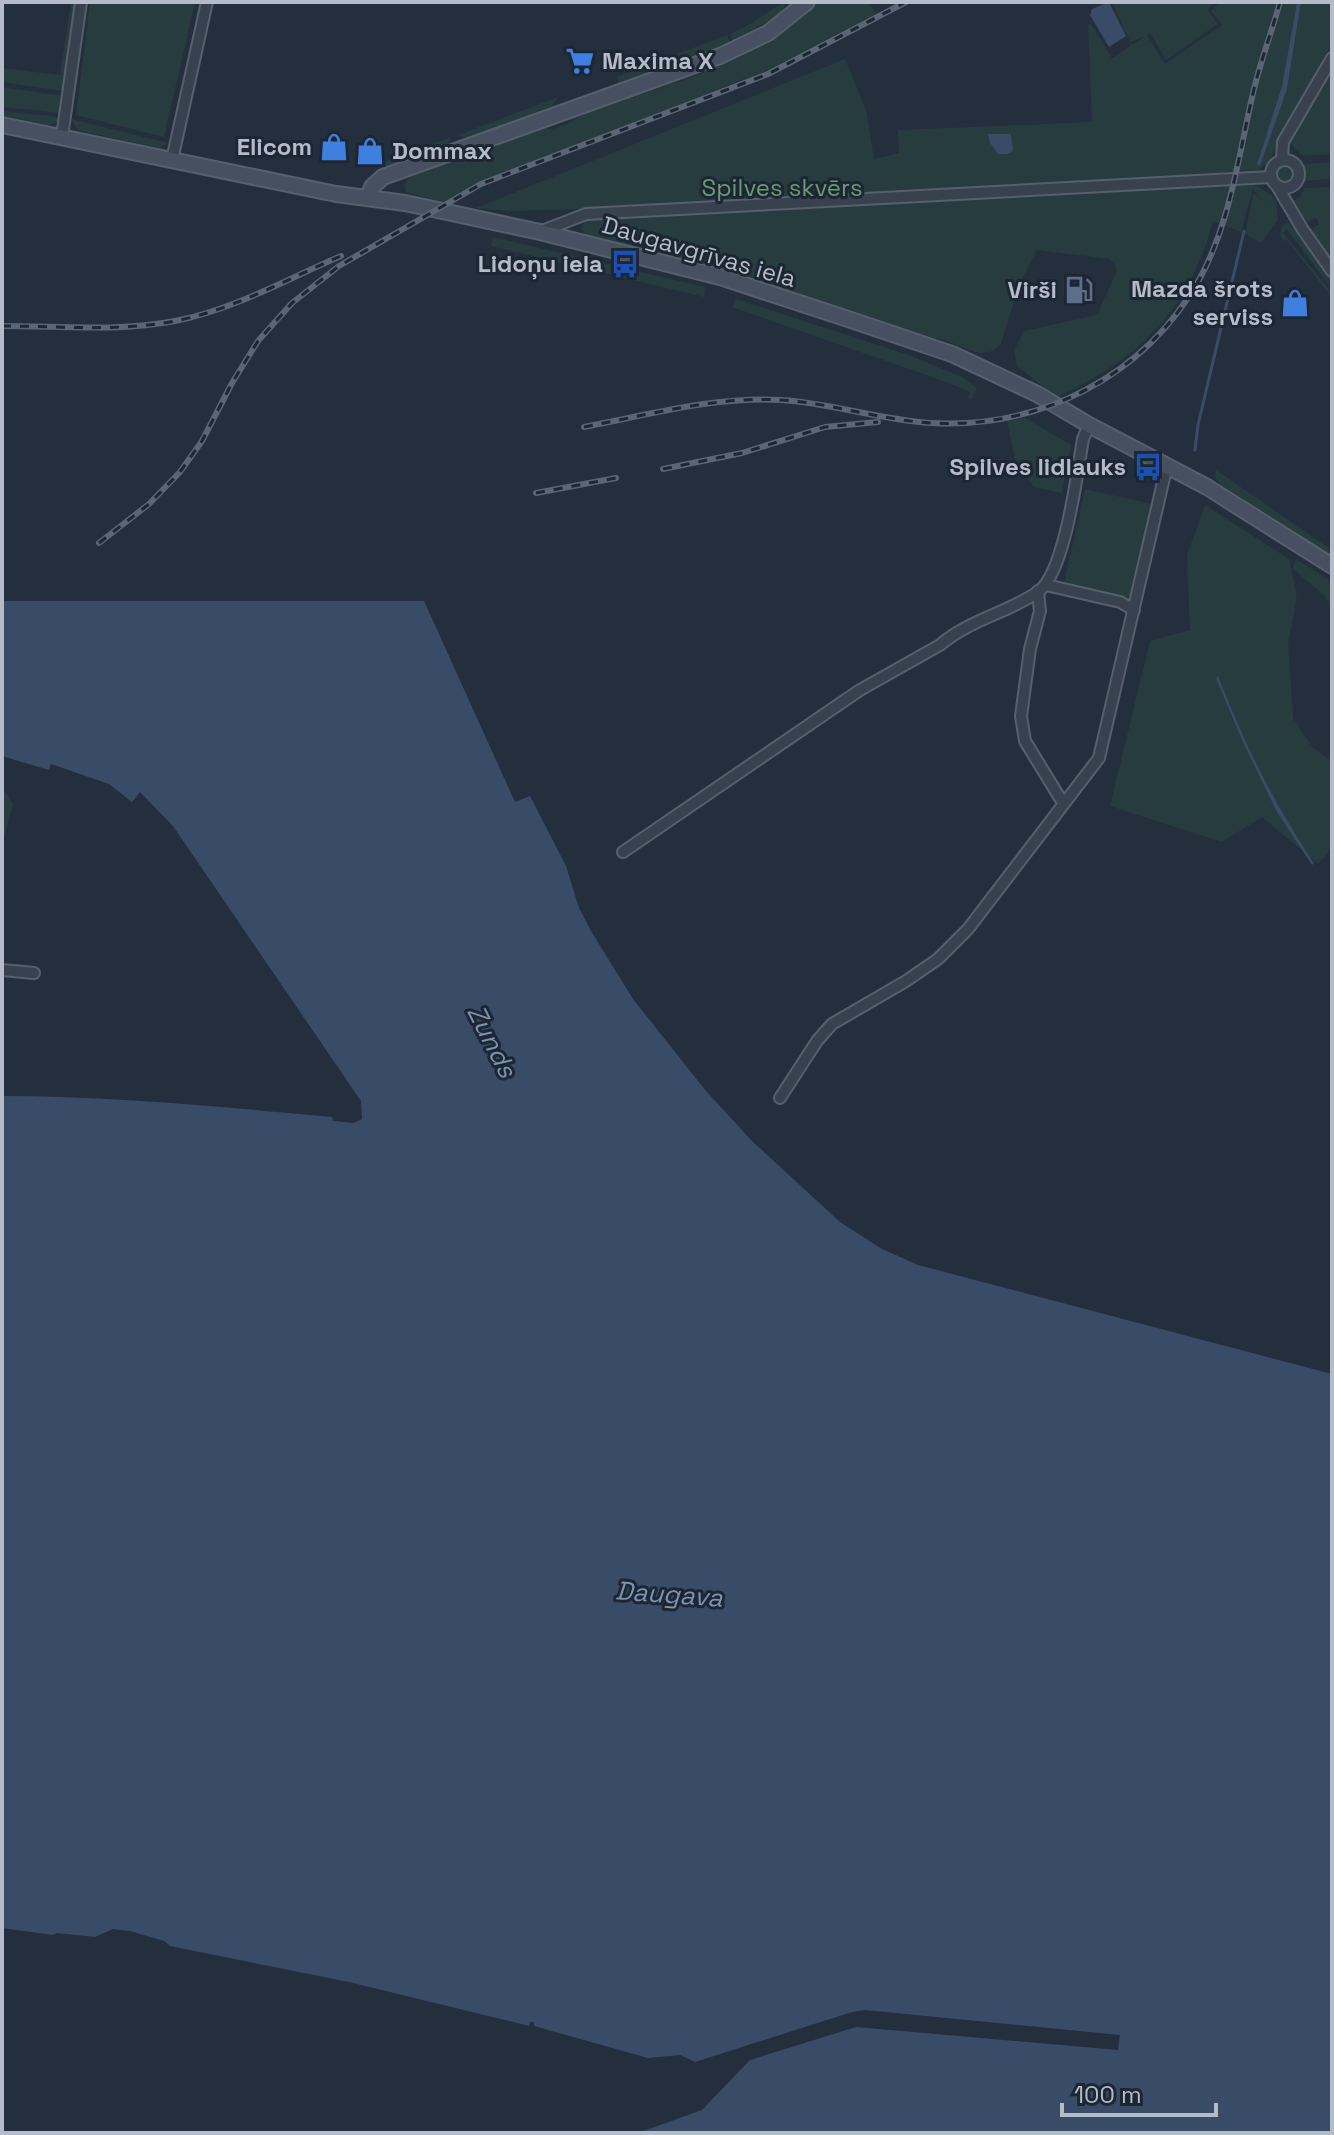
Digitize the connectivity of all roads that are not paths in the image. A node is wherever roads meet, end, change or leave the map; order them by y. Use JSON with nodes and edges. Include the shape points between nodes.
{"nodes":[{"id":1,"x":81,"y":2,"type":"edge"},
{"id":2,"x":207,"y":2,"type":"edge"},
{"id":3,"x":807,"y":2,"type":"edge"},
{"id":4,"x":1332,"y":58,"type":"edge"},
{"id":5,"x":2,"y":125,"type":"edge"},
{"id":6,"x":62,"y":137,"type":"junction"},
{"id":7,"x":172,"y":160,"type":"junction"},
{"id":8,"x":1282,"y":160,"type":"junction"},
{"id":9,"x":1274,"y":181,"type":"junction"},
{"id":10,"x":368,"y":198,"type":"junction"},
{"id":11,"x":540,"y":232,"type":"junction"},
{"id":12,"x":1332,"y":271,"type":"edge"},
{"id":13,"x":1089,"y":425,"type":"junction"},
{"id":14,"x":1167,"y":465,"type":"junction"},
{"id":15,"x":1332,"y":566,"type":"edge"},
{"id":16,"x":1042,"y":588,"type":"junction"},
{"id":17,"x":1134,"y":610,"type":"junction"},
{"id":18,"x":1063,"y":803,"type":"junction"},
{"id":19,"x":623,"y":852,"type":"dead end"},
{"id":20,"x":2,"y":970,"type":"edge"},
{"id":21,"x":34,"y":973,"type":"dead end"},
{"id":22,"x":780,"y":1098,"type":"dead end"}],
"edges":[{"from":1,"to":6,"type":"street"},
{"from":2,"to":7,"type":"street"},
{"from":3,"to":10,"type":"main road","via":[[751,42],[720,56],[383,177]]},
{"from":4,"to":8,"type":"street","via":[[1283,142]]},
{"from":5,"to":6,"type":"main road","name":"Daugavgrīvas iela"},
{"from":6,"to":7,"type":"main road","name":"Daugavgrīvas iela"},
{"from":7,"to":10,"type":"main road","name":"Daugavgrīvas iela"},
{"from":8,"to":9,"type":"street","via":[[1273,166]]},
{"from":8,"to":9,"type":"street","via":[[1295,163],[1297,183],[1290,188]]},
{"from":9,"to":11,"type":"street","via":[[586,214]]},
{"from":9,"to":12,"type":"street"},
{"from":10,"to":11,"type":"main road","name":"Daugavgrīvas iela"},
{"from":11,"to":13,"type":"main road","name":"Daugavgrīvas iela","via":[[720,277],[952,354]]},
{"from":13,"to":14,"type":"main road","name":"Daugavgrīvas iela"},
{"from":13,"to":16,"type":"street","via":[[1059,559]]},
{"from":14,"to":15,"type":"main road","name":"Daugavgrīvas iela"},
{"from":14,"to":17,"type":"street"},
{"from":16,"to":17,"type":"street","via":[[1120,602]]},
{"from":16,"to":18,"type":"street","via":[[1021,716],[1025,741]]},
{"from":16,"to":19,"type":"street","via":[[860,690]]},
{"from":17,"to":18,"type":"street","via":[[1099,758]]},
{"from":18,"to":22,"type":"street","via":[[968,929],[938,959],[832,1024]]},
{"from":20,"to":21,"type":"street"}]}
